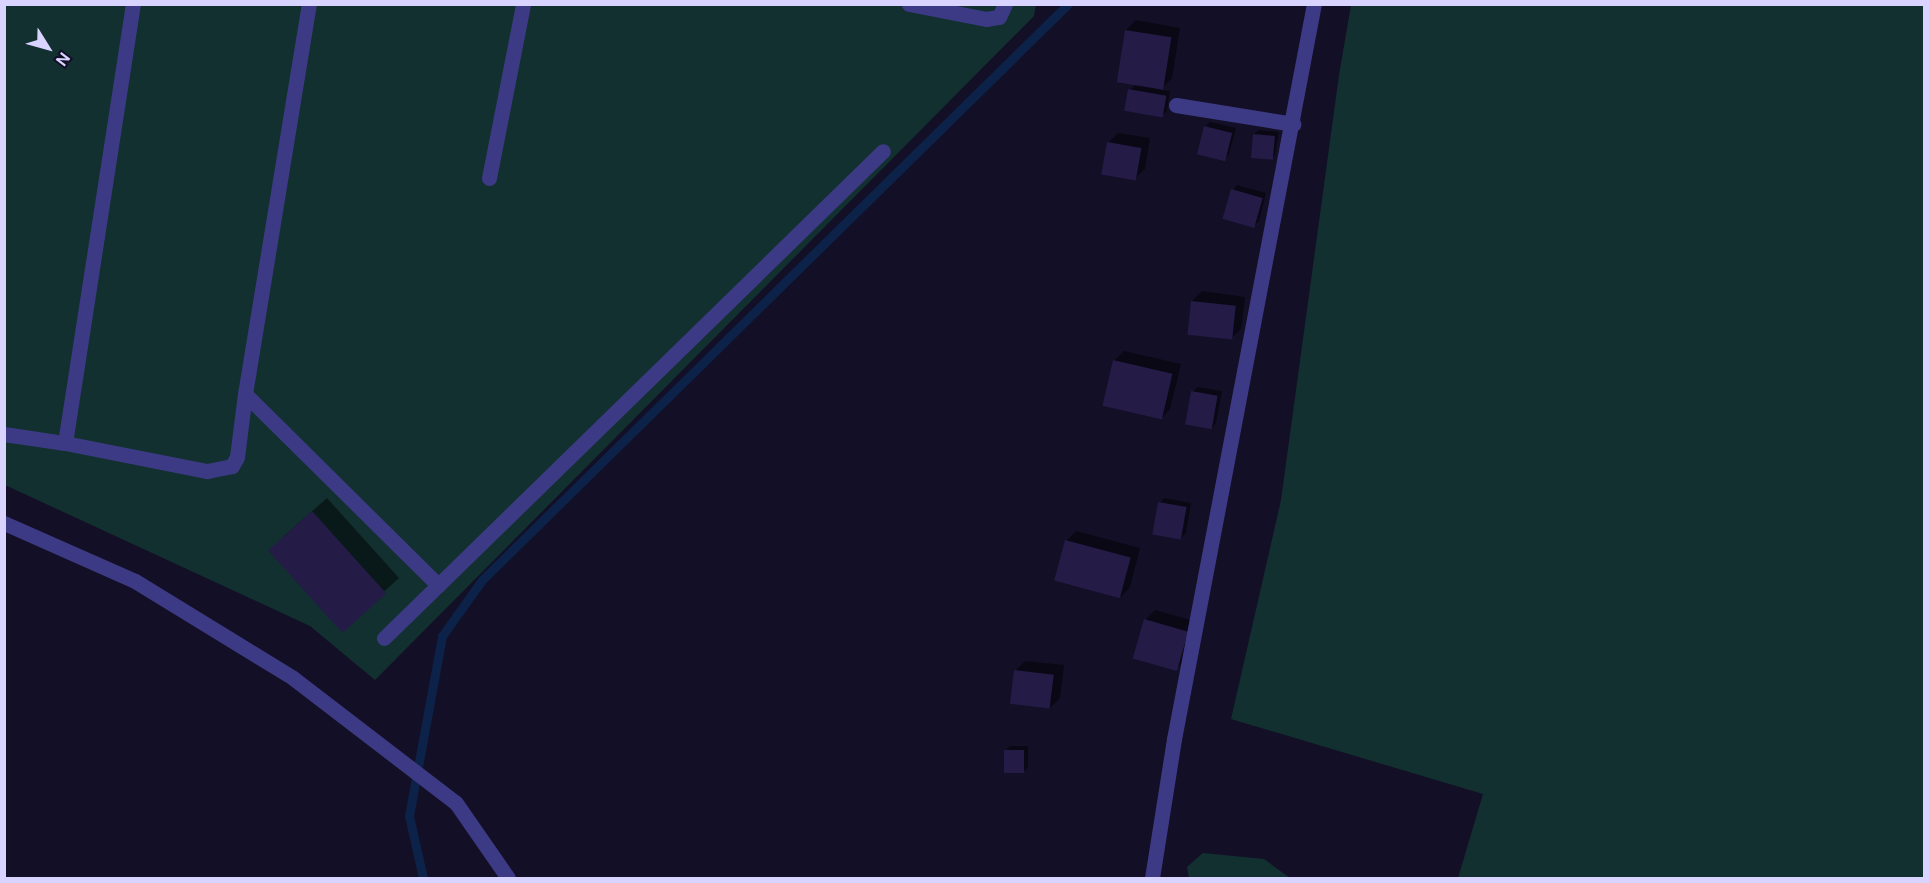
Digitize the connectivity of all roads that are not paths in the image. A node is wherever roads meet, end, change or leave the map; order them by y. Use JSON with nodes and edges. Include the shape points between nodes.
{"nodes":[{"id":1,"x":133,"y":4,"type":"edge"},
{"id":2,"x":309,"y":4,"type":"edge"},
{"id":3,"x":522,"y":4,"type":"edge"},
{"id":4,"x":909,"y":4,"type":"edge"},
{"id":5,"x":1005,"y":4,"type":"edge"},
{"id":6,"x":1314,"y":4,"type":"edge"},
{"id":7,"x":1176,"y":105,"type":"dead end"},
{"id":8,"x":1293,"y":124,"type":"junction"},
{"id":9,"x":883,"y":151,"type":"dead end"},
{"id":10,"x":489,"y":178,"type":"dead end"},
{"id":11,"x":245,"y":394,"type":"junction"},
{"id":12,"x":4,"y":434,"type":"edge"},
{"id":13,"x":64,"y":443,"type":"junction"},
{"id":14,"x":4,"y":523,"type":"edge"},
{"id":15,"x":438,"y":585,"type":"junction"},
{"id":16,"x":384,"y":638,"type":"dead end"},
{"id":17,"x":508,"y":879,"type":"edge"},
{"id":18,"x":1152,"y":879,"type":"edge"}],
"edges":[{"from":1,"to":13,"type":"street"},
{"from":2,"to":11,"type":"street"},
{"from":3,"to":10,"type":"street"},
{"from":4,"to":5,"type":"street","via":[[986,19],[999,17]]},
{"from":6,"to":8,"type":"street"},
{"from":7,"to":8,"type":"street"},
{"from":8,"to":18,"type":"street","via":[[1174,739]]},
{"from":9,"to":15,"type":"street"},
{"from":11,"to":13,"type":"street","via":[[237,457],[225,469],[207,471]]},
{"from":11,"to":15,"type":"street"},
{"from":12,"to":13,"type":"street"},
{"from":14,"to":17,"type":"street","via":[[135,581],[293,678],[456,803]]},
{"from":15,"to":16,"type":"street"}]}
